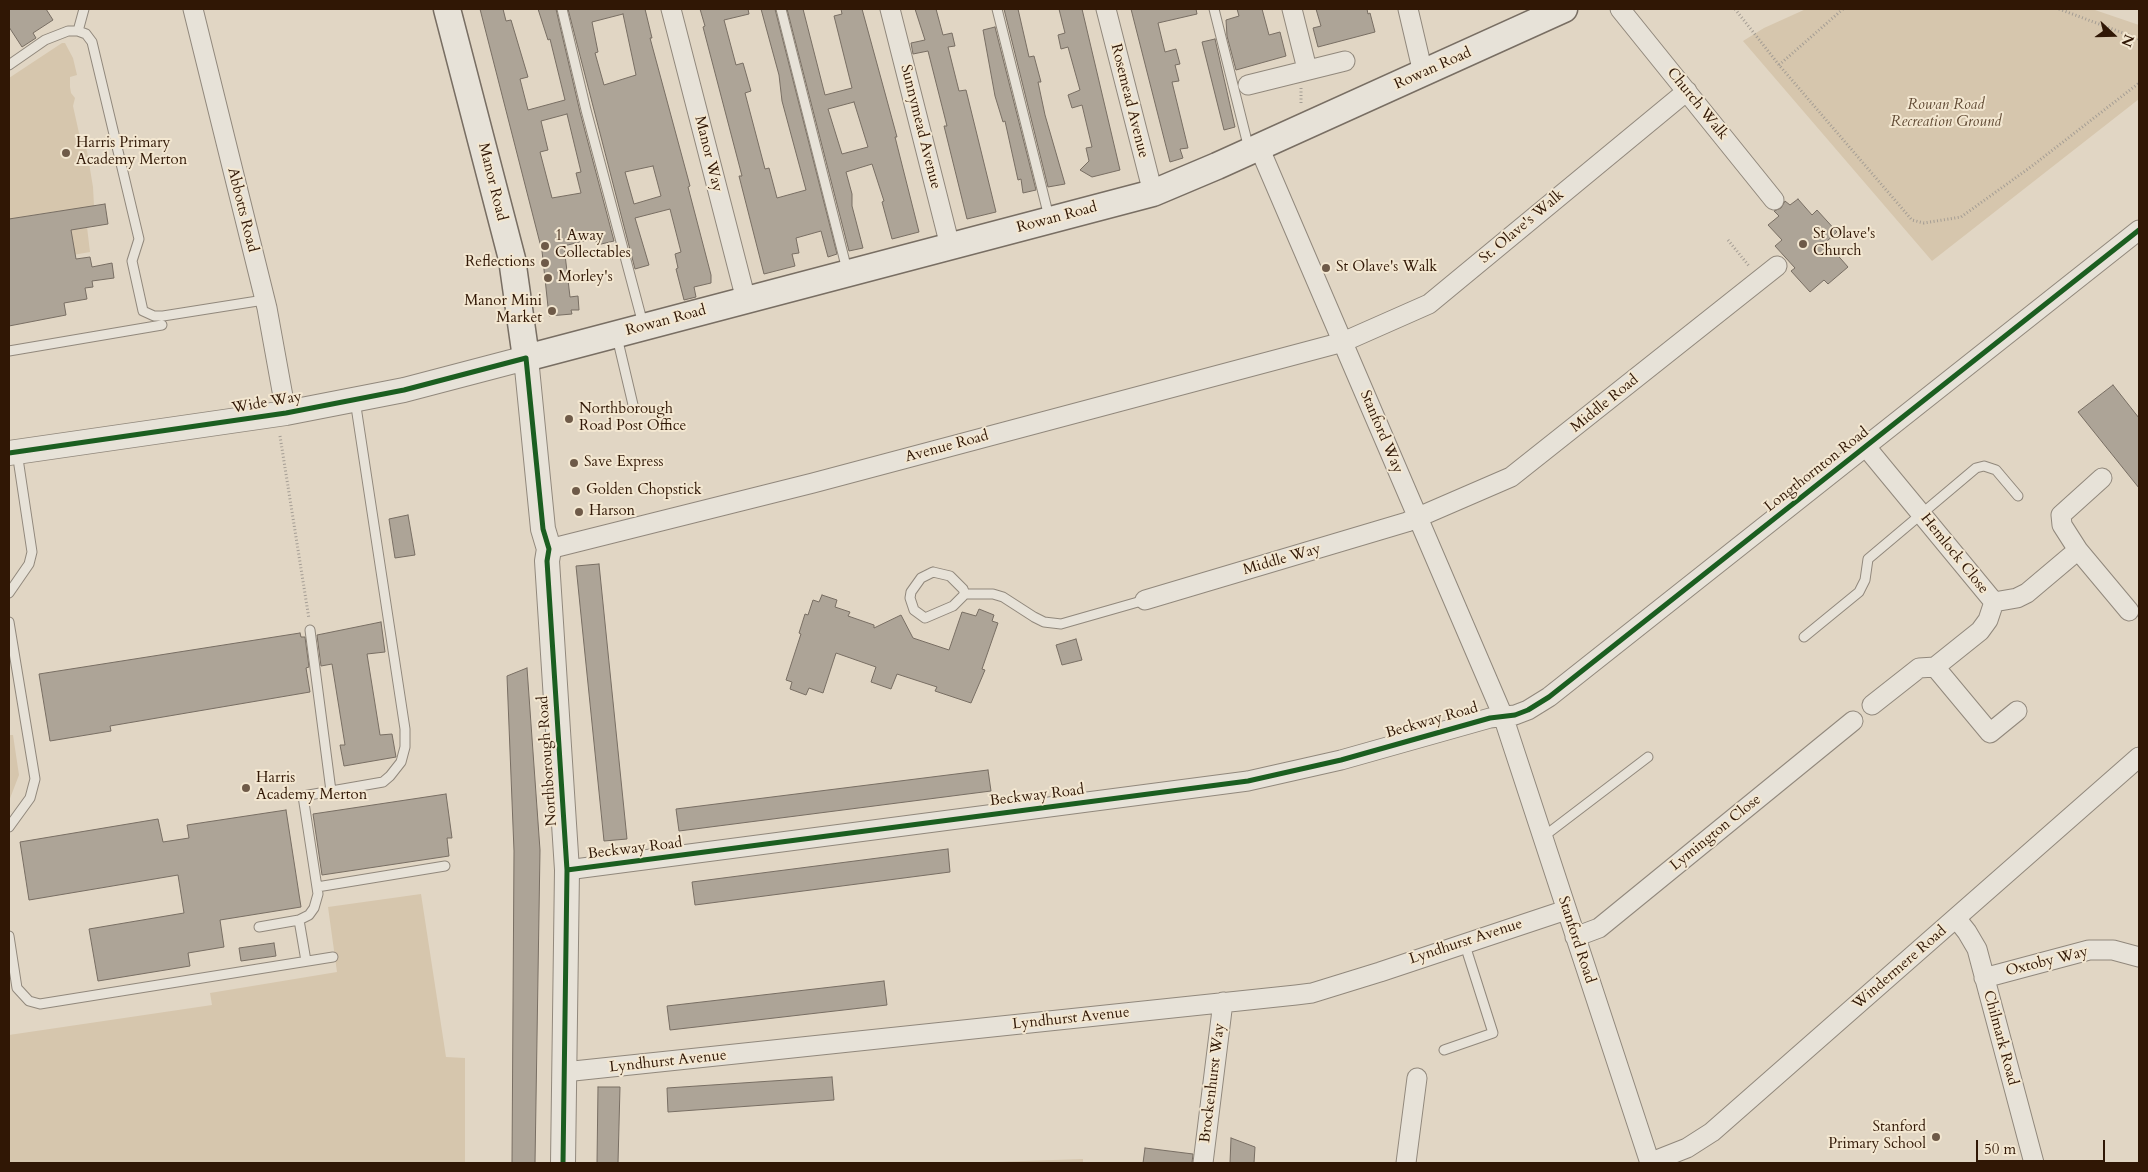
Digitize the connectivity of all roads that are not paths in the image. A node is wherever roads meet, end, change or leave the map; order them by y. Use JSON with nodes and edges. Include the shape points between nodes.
{"nodes":[{"id":1,"x":84,"y":9,"type":"edge"},
{"id":2,"x":193,"y":9,"type":"edge"},
{"id":3,"x":447,"y":9,"type":"edge"},
{"id":4,"x":562,"y":9,"type":"edge"},
{"id":5,"x":671,"y":9,"type":"edge"},
{"id":6,"x":781,"y":9,"type":"edge"},
{"id":7,"x":890,"y":9,"type":"edge"},
{"id":8,"x":997,"y":9,"type":"edge"},
{"id":9,"x":1106,"y":9,"type":"edge"},
{"id":10,"x":1214,"y":9,"type":"edge"},
{"id":11,"x":1292,"y":9,"type":"edge"},
{"id":12,"x":1408,"y":9,"type":"edge"},
{"id":13,"x":1564,"y":9,"type":"edge"},
{"id":14,"x":1620,"y":9,"type":"edge"},
{"id":15,"x":78,"y":30,"type":"junction"},
{"id":16,"x":1345,"y":61,"type":"dead end"},
{"id":17,"x":9,"y":65,"type":"edge"},
{"id":18,"x":1307,"y":69,"type":"junction"},
{"id":19,"x":1423,"y":73,"type":"junction"},
{"id":20,"x":1248,"y":85,"type":"dead end"},
{"id":21,"x":1687,"y":91,"type":"junction"},
{"id":22,"x":1255,"y":149,"type":"junction"},
{"id":23,"x":1153,"y":193,"type":"junction"},
{"id":24,"x":1774,"y":200,"type":"dead end"},
{"id":25,"x":1050,"y":220,"type":"junction"},
{"id":26,"x":2139,"y":230,"type":"edge"},
{"id":27,"x":950,"y":246,"type":"junction"},
{"id":28,"x":1777,"y":266,"type":"dead end"},
{"id":29,"x":848,"y":273,"type":"junction"},
{"id":30,"x":264,"y":300,"type":"junction"},
{"id":31,"x":746,"y":300,"type":"junction"},
{"id":32,"x":162,"y":325,"type":"dead end"},
{"id":33,"x":643,"y":327,"type":"junction"},
{"id":34,"x":617,"y":334,"type":"junction"},
{"id":35,"x":1344,"y":342,"type":"junction"},
{"id":36,"x":9,"y":350,"type":"edge"},
{"id":37,"x":526,"y":358,"type":"junction"},
{"id":38,"x":355,"y":400,"type":"junction"},
{"id":39,"x":634,"y":409,"type":"dead end"},
{"id":40,"x":286,"y":413,"type":"junction"},
{"id":41,"x":1866,"y":447,"type":"junction"},
{"id":42,"x":13,"y":453,"type":"edge"},
{"id":43,"x":2102,"y":478,"type":"dead end"},
{"id":44,"x":2018,"y":496,"type":"dead end"},
{"id":45,"x":1921,"y":514,"type":"junction"},
{"id":46,"x":1418,"y":517,"type":"junction"},
{"id":47,"x":549,"y":549,"type":"junction"},
{"id":48,"x":2078,"y":550,"type":"junction"},
{"id":49,"x":9,"y":593,"type":"edge"},
{"id":50,"x":965,"y":594,"type":"junction"},
{"id":51,"x":1145,"y":600,"type":"joint"},
{"id":52,"x":1994,"y":602,"type":"junction"},
{"id":53,"x":2129,"y":611,"type":"dead end"},
{"id":54,"x":9,"y":622,"type":"edge"},
{"id":55,"x":310,"y":630,"type":"road end"},
{"id":56,"x":1804,"y":637,"type":"dead end"},
{"id":57,"x":1935,"y":667,"type":"junction"},
{"id":58,"x":1872,"y":705,"type":"dead end"},
{"id":59,"x":2017,"y":711,"type":"dead end"},
{"id":60,"x":1503,"y":716,"type":"junction"},
{"id":61,"x":1853,"y":721,"type":"dead end"},
{"id":62,"x":1648,"y":757,"type":"dead end"},
{"id":63,"x":2139,"y":757,"type":"edge"},
{"id":64,"x":331,"y":791,"type":"junction"},
{"id":65,"x":9,"y":827,"type":"edge"},
{"id":66,"x":1543,"y":837,"type":"junction"},
{"id":67,"x":445,"y":866,"type":"dead end"},
{"id":68,"x":567,"y":870,"type":"junction"},
{"id":69,"x":317,"y":887,"type":"junction"},
{"id":70,"x":1566,"y":910,"type":"junction"},
{"id":71,"x":1956,"y":918,"type":"junction"},
{"id":72,"x":299,"y":920,"type":"junction"},
{"id":73,"x":260,"y":927,"type":"dead end"},
{"id":74,"x":9,"y":936,"type":"edge"},
{"id":75,"x":1575,"y":937,"type":"junction"},
{"id":76,"x":1464,"y":942,"type":"junction"},
{"id":77,"x":333,"y":957,"type":"dead end"},
{"id":78,"x":2139,"y":957,"type":"edge"},
{"id":79,"x":306,"y":962,"type":"junction"},
{"id":80,"x":1984,"y":978,"type":"junction"},
{"id":81,"x":1222,"y":1002,"type":"junction"},
{"id":82,"x":1444,"y":1050,"type":"dead end"},
{"id":83,"x":564,"y":1072,"type":"junction"},
{"id":84,"x":1417,"y":1078,"type":"dead end"},
{"id":85,"x":563,"y":1163,"type":"edge"},
{"id":86,"x":1203,"y":1163,"type":"edge"},
{"id":87,"x":1406,"y":1163,"type":"edge"},
{"id":88,"x":1650,"y":1163,"type":"edge"},
{"id":89,"x":2034,"y":1163,"type":"edge"}],
"edges":[{"from":1,"to":15,"type":"lane"},
{"from":2,"to":30,"type":"street","name":"Abbotts Road"},
{"from":3,"to":37,"type":"main road","name":"Manor Road","via":[[512,259]]},
{"from":4,"to":33,"type":"lane"},
{"from":5,"to":31,"type":"street","name":"Manor Way"},
{"from":6,"to":29,"type":"lane"},
{"from":7,"to":27,"type":"street","name":"Sunnymead Avenue"},
{"from":8,"to":25,"type":"lane"},
{"from":9,"to":23,"type":"street","name":"Rosemead Avenue"},
{"from":10,"to":22,"type":"lane"},
{"from":11,"to":18,"type":"street"},
{"from":12,"to":19,"type":"street"},
{"from":13,"to":19,"type":"main road","name":"Rowan Road"},
{"from":14,"to":21,"type":"street","name":"Church Walk"},
{"from":15,"to":17,"type":"lane","via":[[45,40]]},
{"from":15,"to":30,"type":"lane","via":[[92,42],[139,239],[132,261],[143,311],[163,316]]},
{"from":16,"to":18,"type":"street"},
{"from":18,"to":20,"type":"street"},
{"from":19,"to":22,"type":"main road","name":"Rowan Road"},
{"from":21,"to":24,"type":"street","name":"Church Walk"},
{"from":21,"to":35,"type":"street","name":"St. Olave's Walk","via":[[1436,298],[1421,308]]},
{"from":22,"to":23,"type":"main road","name":"Rowan Road"},
{"from":22,"to":35,"type":"street","name":"Stanford Way"},
{"from":23,"to":25,"type":"main road","name":"Rowan Road"},
{"from":25,"to":27,"type":"main road","name":"Rowan Road"},
{"from":26,"to":41,"type":"street","name":"Longthornton Road"},
{"from":27,"to":29,"type":"main road","name":"Rowan Road"},
{"from":28,"to":46,"type":"street","name":"Middle Road","via":[[1521,472]]},
{"from":29,"to":31,"type":"main road","name":"Rowan Road"},
{"from":30,"to":40,"type":"street","name":"Abbotts Road"},
{"from":31,"to":33,"type":"main road","name":"Rowan Road"},
{"from":32,"to":36,"type":"lane"},
{"from":33,"to":34,"type":"main road","name":"Rowan Road"},
{"from":34,"to":37,"type":"main road","name":"Rowan Road"},
{"from":34,"to":39,"type":"lane"},
{"from":35,"to":46,"type":"street","name":"Stanford Way"},
{"from":35,"to":47,"type":"street","name":"Avenue Road","via":[[813,483]]},
{"from":37,"to":38,"type":"street","name":"Wide Way"},
{"from":37,"to":47,"type":"street","name":"Northborough Road","via":[[543,529]]},
{"from":38,"to":40,"type":"street","name":"Wide Way"},
{"from":38,"to":64,"type":"lane","via":[[405,747],[402,762],[382,782]]},
{"from":40,"to":42,"type":"street","name":"Wide Way"},
{"from":41,"to":45,"type":"street","name":"Hemlock Close"},
{"from":41,"to":60,"type":"street","name":"Longthornton Road","via":[[1544,701],[1515,715]]},
{"from":42,"to":49,"type":"lane","via":[[32,552],[29,564]]},
{"from":43,"to":48,"type":"street","via":[[2061,515],[2062,526]]},
{"from":44,"to":45,"type":"lane","via":[[1996,470],[1984,466],[1976,468]]},
{"from":45,"to":52,"type":"street","name":"Hemlock Close"},
{"from":45,"to":56,"type":"lane","via":[[1868,559],[1865,580],[1859,592]]},
{"from":46,"to":51,"type":"street","name":"Middle Way"},
{"from":46,"to":60,"type":"street","name":"Stanford Way"},
{"from":47,"to":68,"type":"street","name":"Northborough Road","via":[[547,561]]},
{"from":48,"to":52,"type":"street","via":[[2027,593]]},
{"from":48,"to":53,"type":"street"},
{"from":50,"to":50,"type":"lane","via":[[950,576],[934,572],[921,578],[910,598],[914,610],[925,618],[953,606]]},
{"from":50,"to":51,"type":"lane","via":[[993,594],[1044,622],[1061,624]]},
{"from":52,"to":57,"type":"street","name":"Hemlock Close","via":[[1980,631]]},
{"from":54,"to":65,"type":"lane","via":[[35,779],[30,798]]},
{"from":55,"to":64,"type":"lane"},
{"from":57,"to":58,"type":"street","name":"Hemlock Close","via":[[1919,668]]},
{"from":57,"to":59,"type":"street","via":[[1990,734]]},
{"from":60,"to":66,"type":"street","name":"Stanford Road"},
{"from":60,"to":68,"type":"street","name":"Beckway Road","via":[[1341,760],[1248,781]]},
{"from":61,"to":75,"type":"street","name":"Lymington Close","via":[[1599,928]]},
{"from":62,"to":66,"type":"lane"},
{"from":63,"to":71,"type":"street","name":"Windermere Road"},
{"from":64,"to":69,"type":"lane","via":[[303,796]]},
{"from":66,"to":70,"type":"street","name":"Stanford Road"},
{"from":67,"to":69,"type":"lane"},
{"from":68,"to":83,"type":"street","name":"Northborough Road"},
{"from":69,"to":72,"type":"lane","via":[[314,908]]},
{"from":70,"to":75,"type":"street","name":"Stanford Road"},
{"from":70,"to":76,"type":"street","name":"Lyndhurst Avenue"},
{"from":71,"to":80,"type":"street","name":"Chilmark Road","via":[[1972,939]]},
{"from":71,"to":88,"type":"street","name":"Windermere Road","via":[[1712,1132],[1687,1148]]},
{"from":72,"to":73,"type":"lane"},
{"from":72,"to":79,"type":"lane"},
{"from":74,"to":79,"type":"lane","via":[[17,988],[29,1001],[40,1004]]},
{"from":75,"to":88,"type":"street","name":"Stanford Road"},
{"from":76,"to":81,"type":"street","name":"Lyndhurst Avenue","via":[[1312,992]]},
{"from":76,"to":82,"type":"lane","via":[[1493,1033]]},
{"from":77,"to":79,"type":"lane"},
{"from":78,"to":80,"type":"street","name":"Oxtoby Way","via":[[2114,950],[2089,950]]},
{"from":80,"to":89,"type":"street","name":"Chilmark Road"},
{"from":81,"to":83,"type":"street","name":"Lyndhurst Avenue"},
{"from":81,"to":86,"type":"street","name":"Brockenhurst Way"},
{"from":83,"to":85,"type":"street","name":"Northborough Road"},
{"from":84,"to":87,"type":"street"}]}
